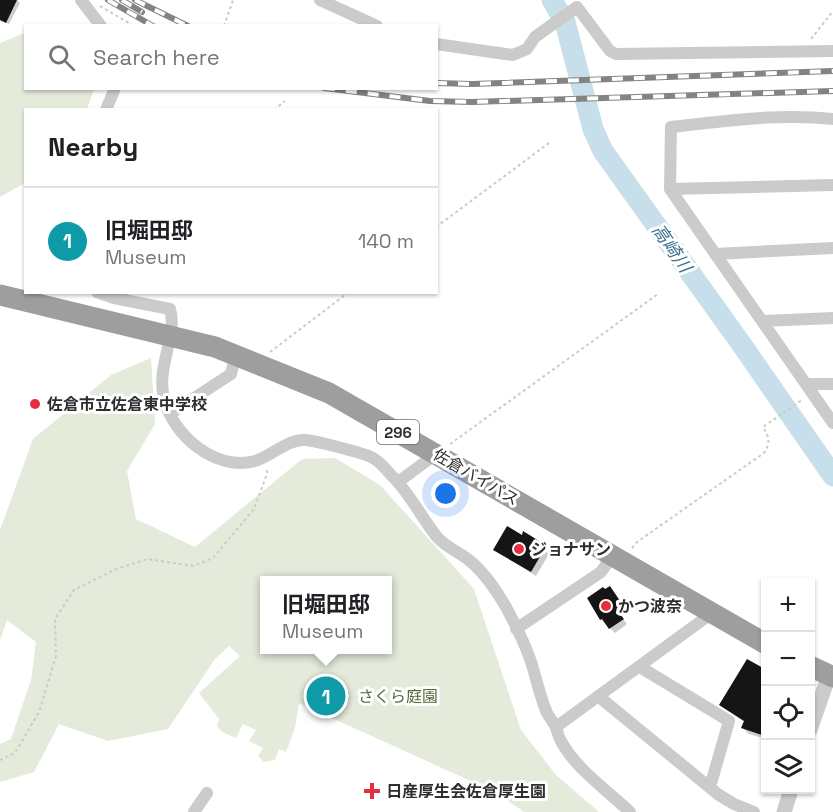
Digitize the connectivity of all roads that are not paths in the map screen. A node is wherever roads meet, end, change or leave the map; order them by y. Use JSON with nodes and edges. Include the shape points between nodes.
{"nodes":[{"id":1,"x":82,"y":0,"type":"edge"},
{"id":2,"x":320,"y":0,"type":"edge"},
{"id":3,"x":100,"y":24,"type":"edge"},
{"id":4,"x":373,"y":24,"type":"edge"},
{"id":5,"x":438,"y":44,"type":"edge"},
{"id":6,"x":833,"y":51,"type":"edge"},
{"id":7,"x":114,"y":90,"type":"edge"},
{"id":8,"x":107,"y":108,"type":"edge"},
{"id":9,"x":833,"y":119,"type":"edge"},
{"id":10,"x":833,"y":185,"type":"edge"},
{"id":11,"x":670,"y":189,"type":"junction"},
{"id":12,"x":833,"y":248,"type":"edge"},
{"id":13,"x":716,"y":254,"type":"junction"},
{"id":14,"x":103,"y":294,"type":"edge"},
{"id":15,"x":0,"y":295,"type":"edge"},
{"id":16,"x":833,"y":318,"type":"edge"},
{"id":17,"x":762,"y":321,"type":"junction"},
{"id":18,"x":169,"y":334,"type":"junction"},
{"id":19,"x":236,"y":354,"type":"junction"},
{"id":20,"x":833,"y":384,"type":"edge"},
{"id":21,"x":809,"y":389,"type":"junction"},
{"id":22,"x":170,"y":414,"type":"junction"},
{"id":23,"x":833,"y":423,"type":"edge"},
{"id":24,"x":436,"y":454,"type":"junction"},
{"id":25,"x":398,"y":482,"type":"junction"},
{"id":26,"x":618,"y":558,"type":"junction"},
{"id":27,"x":712,"y":613,"type":"junction"},
{"id":28,"x":516,"y":628,"type":"junction"},
{"id":29,"x":761,"y":642,"type":"edge"},
{"id":30,"x":640,"y":667,"type":"junction"},
{"id":31,"x":824,"y":673,"type":"edge"},
{"id":32,"x":598,"y":696,"type":"junction"},
{"id":33,"x":815,"y":710,"type":"edge"},
{"id":34,"x":556,"y":726,"type":"junction"},
{"id":35,"x":710,"y":787,"type":"junction"},
{"id":36,"x":207,"y":793,"type":"dead end"},
{"id":37,"x":789,"y":794,"type":"edge"},
{"id":38,"x":194,"y":812,"type":"edge"},
{"id":39,"x":630,"y":812,"type":"edge"},
{"id":40,"x":754,"y":812,"type":"edge"},
{"id":41,"x":784,"y":812,"type":"edge"}],
"edges":[{"from":1,"to":3,"type":"street"},
{"from":2,"to":4,"type":"street"},
{"from":5,"to":6,"type":"street","via":[[513,55],[527,49],[535,37],[577,7],[616,54]]},
{"from":7,"to":8,"type":"street"},
{"from":9,"to":11,"type":"street","via":[[722,121],[671,127]]},
{"from":10,"to":11,"type":"street"},
{"from":11,"to":13,"type":"street"},
{"from":12,"to":13,"type":"street"},
{"from":13,"to":17,"type":"street"},
{"from":14,"to":18,"type":"street","via":[[170,309],[173,320]]},
{"from":15,"to":18,"type":"highway","name":"佐倉バイパス","number":"296"},
{"from":16,"to":17,"type":"street"},
{"from":17,"to":21,"type":"street"},
{"from":18,"to":19,"type":"highway","name":"佐倉バイパス","number":"296"},
{"from":18,"to":22,"type":"street","via":[[162,379]]},
{"from":19,"to":22,"type":"street","via":[[231,374]]},
{"from":19,"to":24,"type":"highway","name":"佐倉バイパス","number":"296","via":[[329,393]]},
{"from":20,"to":21,"type":"street"},
{"from":21,"to":23,"type":"street"},
{"from":22,"to":25,"type":"street","via":[[184,435],[217,458],[234,463],[253,462],[304,439],[372,457]]},
{"from":24,"to":25,"type":"street"},
{"from":24,"to":26,"type":"highway","name":"佐倉バイパス","number":"296"},
{"from":25,"to":28,"type":"street","via":[[447,547],[486,576]]},
{"from":26,"to":27,"type":"highway","name":"佐倉バイパス","number":"296"},
{"from":26,"to":28,"type":"street"},
{"from":27,"to":29,"type":"highway","name":"佐倉バイパス","number":"296"},
{"from":27,"to":30,"type":"street"},
{"from":28,"to":34,"type":"street","via":[[547,713]]},
{"from":30,"to":32,"type":"street"},
{"from":30,"to":35,"type":"street","via":[[729,721]]},
{"from":31,"to":33,"type":"street"},
{"from":32,"to":34,"type":"street"},
{"from":32,"to":35,"type":"street"},
{"from":34,"to":39,"type":"street","via":[[572,758]]},
{"from":35,"to":40,"type":"street"},
{"from":36,"to":38,"type":"street"},
{"from":37,"to":41,"type":"street"}]}
